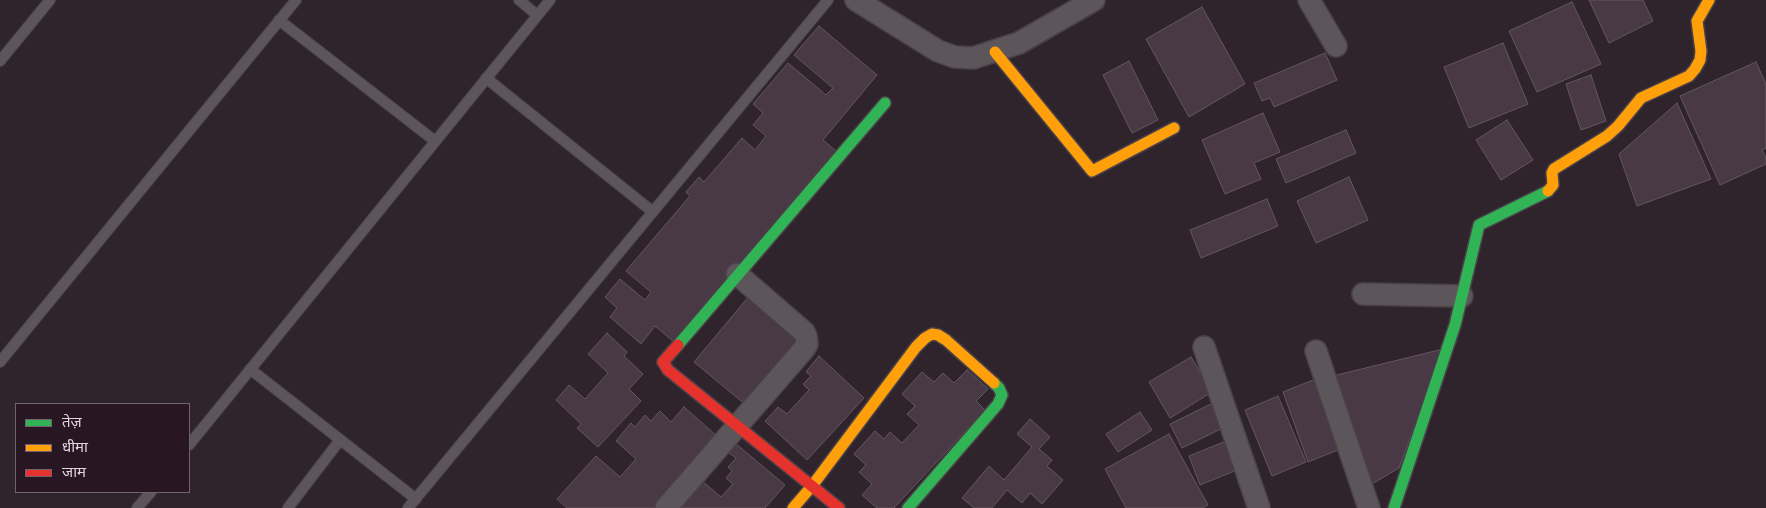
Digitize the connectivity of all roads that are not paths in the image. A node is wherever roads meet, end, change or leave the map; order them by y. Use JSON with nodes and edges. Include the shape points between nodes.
{"nodes":[{"id":1,"x":50,"y":0,"type":"edge"},
{"id":2,"x":296,"y":0,"type":"edge"},
{"id":3,"x":519,"y":0,"type":"edge"},
{"id":4,"x":550,"y":0,"type":"edge"},
{"id":5,"x":828,"y":0,"type":"edge"},
{"id":6,"x":856,"y":0,"type":"edge"},
{"id":7,"x":1094,"y":0,"type":"edge"},
{"id":8,"x":1309,"y":0,"type":"edge"},
{"id":9,"x":1710,"y":0,"type":"edge"},
{"id":10,"x":538,"y":15,"type":"junction"},
{"id":11,"x":279,"y":20,"type":"junction"},
{"id":12,"x":1336,"y":46,"type":"dead end"},
{"id":13,"x":995,"y":52,"type":"junction"},
{"id":14,"x":0,"y":61,"type":"edge"},
{"id":15,"x":486,"y":78,"type":"junction"},
{"id":16,"x":885,"y":103,"type":"dead end"},
{"id":17,"x":1174,"y":128,"type":"dead end"},
{"id":18,"x":435,"y":141,"type":"junction"},
{"id":19,"x":653,"y":212,"type":"junction"},
{"id":20,"x":737,"y":274,"type":"junction"},
{"id":21,"x":1363,"y":294,"type":"dead end"},
{"id":22,"x":1462,"y":296,"type":"junction"},
{"id":23,"x":1204,"y":347,"type":"dead end"},
{"id":24,"x":1316,"y":351,"type":"dead end"},
{"id":25,"x":0,"y":362,"type":"edge"},
{"id":26,"x":250,"y":369,"type":"junction"},
{"id":27,"x":736,"y":425,"type":"junction"},
{"id":28,"x":340,"y":440,"type":"junction"},
{"id":29,"x":190,"y":444,"type":"edge"},
{"id":30,"x":812,"y":486,"type":"junction"},
{"id":31,"x":149,"y":493,"type":"edge"},
{"id":32,"x":416,"y":499,"type":"junction"},
{"id":33,"x":137,"y":508,"type":"edge"},
{"id":34,"x":288,"y":508,"type":"edge"},
{"id":35,"x":408,"y":508,"type":"edge"},
{"id":36,"x":666,"y":508,"type":"edge"},
{"id":37,"x":793,"y":508,"type":"edge"},
{"id":38,"x":839,"y":508,"type":"edge"},
{"id":39,"x":908,"y":508,"type":"edge"},
{"id":40,"x":1259,"y":508,"type":"edge"},
{"id":41,"x":1368,"y":508,"type":"edge"},
{"id":42,"x":1394,"y":508,"type":"edge"}],
"edges":[{"from":1,"to":14,"type":"lane"},
{"from":2,"to":11,"type":"lane"},
{"from":3,"to":10,"type":"lane"},
{"from":4,"to":10,"type":"lane"},
{"from":5,"to":19,"type":"lane"},
{"from":6,"to":13,"type":"street","via":[[938,51],[955,57],[973,58]]},
{"from":7,"to":13,"type":"street","via":[[1019,43]]},
{"from":8,"to":12,"type":"street"},
{"from":9,"to":22,"type":"street","via":[[1697,21],[1700,60],[1695,69],[1680,80],[1641,98],[1607,136],[1554,169],[1553,185],[1548,192],[1479,225]]},
{"from":10,"to":15,"type":"lane"},
{"from":11,"to":18,"type":"lane"},
{"from":11,"to":25,"type":"lane"},
{"from":13,"to":17,"type":"street","via":[[1092,171]]},
{"from":15,"to":18,"type":"lane"},
{"from":15,"to":19,"type":"lane"},
{"from":16,"to":20,"type":"street"},
{"from":18,"to":26,"type":"lane"},
{"from":19,"to":32,"type":"lane"},
{"from":20,"to":27,"type":"street","via":[[804,332],[807,340],[804,349]]},
{"from":20,"to":27,"type":"street","via":[[663,362],[668,370]]},
{"from":21,"to":22,"type":"street"},
{"from":22,"to":42,"type":"street"},
{"from":23,"to":40,"type":"street"},
{"from":24,"to":41,"type":"street"},
{"from":26,"to":28,"type":"lane"},
{"from":26,"to":29,"type":"lane"},
{"from":27,"to":30,"type":"street"},
{"from":27,"to":36,"type":"street"},
{"from":28,"to":32,"type":"lane"},
{"from":28,"to":34,"type":"lane"},
{"from":30,"to":37,"type":"street"},
{"from":30,"to":38,"type":"street"},
{"from":30,"to":39,"type":"street","via":[[916,347],[932,334],[938,335],[999,388],[1002,395],[998,404]]},
{"from":31,"to":33,"type":"lane"},
{"from":32,"to":35,"type":"lane"}]}
